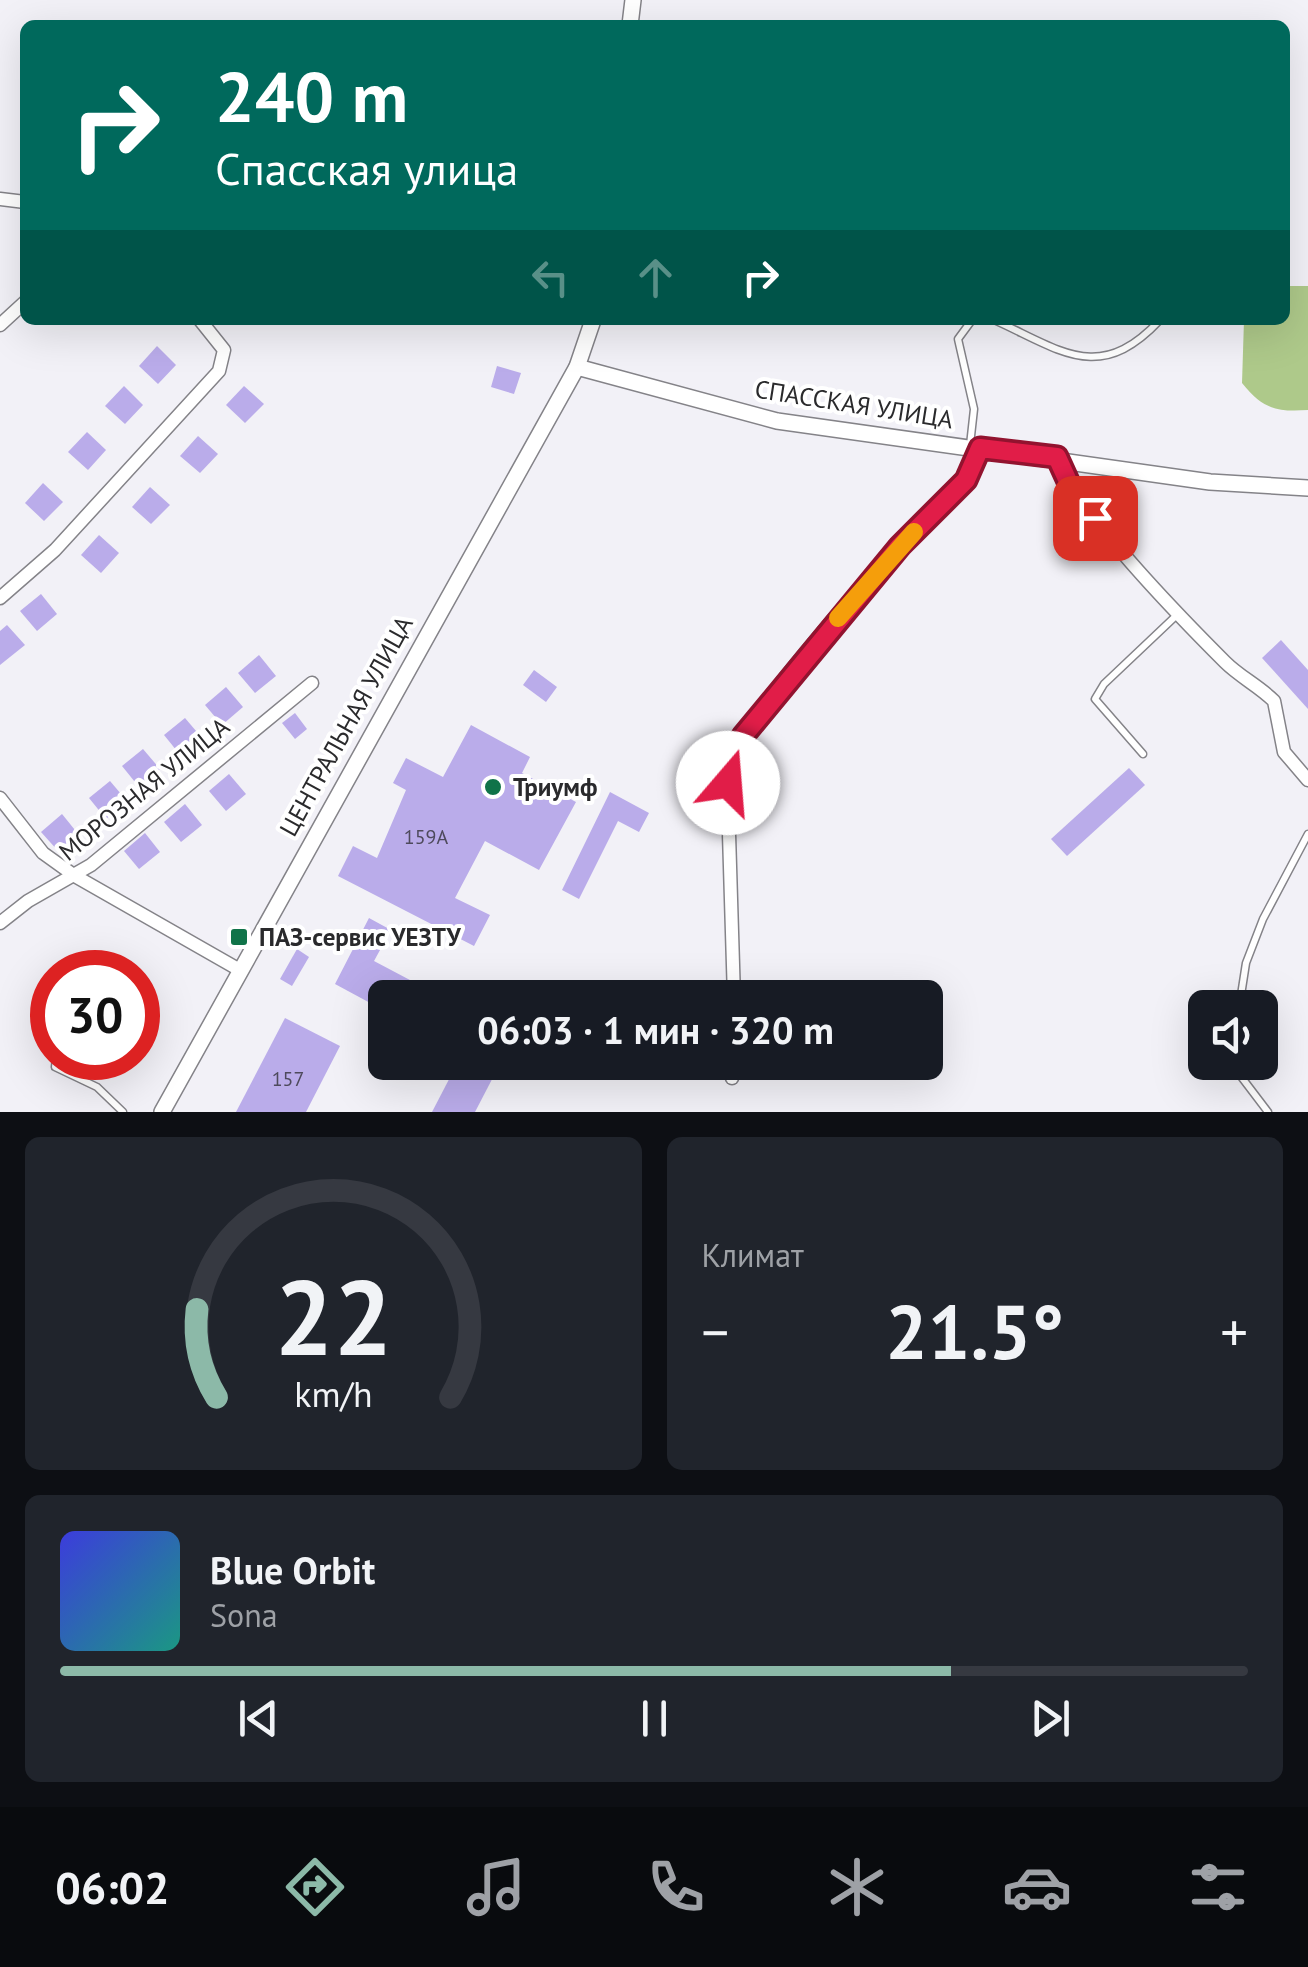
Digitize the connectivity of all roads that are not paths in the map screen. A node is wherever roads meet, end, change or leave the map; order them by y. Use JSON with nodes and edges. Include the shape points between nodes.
{"nodes":[{"id":1,"x":20,"y":307,"type":"edge"},
{"id":2,"x":0,"y":325,"type":"edge"},
{"id":3,"x":205,"y":325,"type":"edge"},
{"id":4,"x":591,"y":325,"type":"edge"},
{"id":5,"x":968,"y":325,"type":"edge"},
{"id":6,"x":1006,"y":325,"type":"edge"},
{"id":7,"x":1153,"y":325,"type":"edge"},
{"id":8,"x":577,"y":367,"type":"junction"},
{"id":9,"x":975,"y":447,"type":"junction"},
{"id":10,"x":1057,"y":457,"type":"junction"},
{"id":11,"x":1308,"y":488,"type":"edge"},
{"id":12,"x":0,"y":598,"type":"edge"},
{"id":13,"x":1180,"y":613,"type":"junction"},
{"id":14,"x":312,"y":683,"type":"dead end"},
{"id":15,"x":1143,"y":754,"type":"dead end"},
{"id":16,"x":1308,"y":780,"type":"edge"},
{"id":17,"x":0,"y":798,"type":"edge"},
{"id":18,"x":1308,"y":834,"type":"edge"},
{"id":19,"x":75,"y":876,"type":"junction"},
{"id":20,"x":0,"y":923,"type":"edge"},
{"id":21,"x":238,"y":969,"type":"junction"},
{"id":22,"x":733,"y":980,"type":"edge"},
{"id":23,"x":1242,"y":990,"type":"edge"},
{"id":24,"x":83,"y":1080,"type":"edge"},
{"id":25,"x":1244,"y":1080,"type":"edge"},
{"id":26,"x":123,"y":1112,"type":"edge"},
{"id":27,"x":162,"y":1112,"type":"edge"},
{"id":28,"x":1268,"y":1112,"type":"edge"}],
"edges":[{"from":1,"to":2,"type":"street"},
{"from":3,"to":12,"type":"street","via":[[224,361],[96,508]]},
{"from":4,"to":8,"type":"street","name":"ЦЕНТРАЛЬНАЯ УЛИЦА"},
{"from":5,"to":9,"type":"lane","via":[[958,339]]},
{"from":6,"to":7,"type":"lane","via":[[1088,360],[1118,352]]},
{"from":8,"to":9,"type":"street","name":"СПАССКАЯ УЛИЦА","via":[[777,421]]},
{"from":8,"to":21,"type":"street","name":"ЦЕНТРАЛЬНАЯ УЛИЦА"},
{"from":9,"to":10,"type":"street","name":"СПАССКАЯ УЛИЦА"},
{"from":9,"to":22,"type":"street","via":[[966,480],[822,637],[731,757]]},
{"from":10,"to":11,"type":"street","name":"СПАССКАЯ УЛИЦА","via":[[1210,482]]},
{"from":10,"to":13,"type":"street","via":[[1078,498]]},
{"from":13,"to":15,"type":"lane","via":[[1095,699]]},
{"from":13,"to":16,"type":"street","via":[[1229,666],[1274,701],[1284,752]]},
{"from":14,"to":19,"type":"street","name":"МОРОЗНАЯ УЛИЦА"},
{"from":17,"to":19,"type":"street","via":[[43,853]]},
{"from":18,"to":23,"type":"lane","via":[[1263,918]]},
{"from":19,"to":20,"type":"street","name":"МОРОЗНАЯ УЛИЦА"},
{"from":19,"to":21,"type":"street"},
{"from":21,"to":27,"type":"street","name":"ЦЕНТРАЛЬНАЯ УЛИЦА"},
{"from":24,"to":26,"type":"lane"},
{"from":25,"to":28,"type":"lane"}]}
